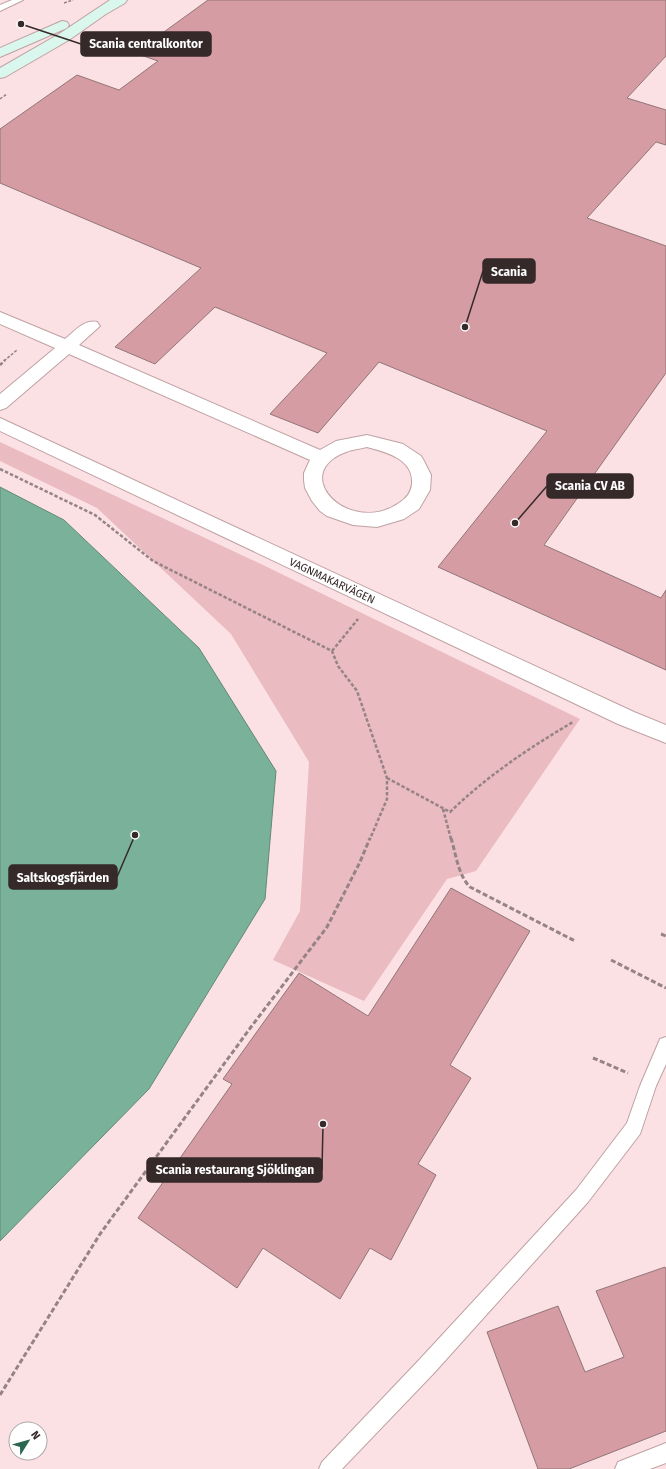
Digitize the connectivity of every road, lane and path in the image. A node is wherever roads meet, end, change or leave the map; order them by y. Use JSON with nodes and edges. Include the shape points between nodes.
{"nodes":[{"id":1,"x":19,"y":0,"type":"edge"},
{"id":2,"x":120,"y":0,"type":"edge"},
{"id":3,"x":0,"y":8,"type":"edge"},
{"id":4,"x":101,"y":11,"type":"junction"},
{"id":5,"x":0,"y":52,"type":"edge"},
{"id":6,"x":0,"y":74,"type":"edge"},
{"id":7,"x":0,"y":317,"type":"edge"},
{"id":8,"x":91,"y":326,"type":"dead end"},
{"id":9,"x":67,"y":347,"type":"junction"},
{"id":10,"x":0,"y":404,"type":"edge"},
{"id":11,"x":0,"y":424,"type":"edge"},
{"id":12,"x":322,"y":458,"type":"junction"},
{"id":13,"x":0,"y":469,"type":"edge"},
{"id":14,"x":373,"y":600,"type":"junction"},
{"id":15,"x":332,"y":651,"type":"junction"},
{"id":16,"x":602,"y":706,"type":"junction"},
{"id":17,"x":666,"y":734,"type":"edge"},
{"id":18,"x":387,"y":778,"type":"junction"},
{"id":19,"x":443,"y":808,"type":"junction"},
{"id":20,"x":661,"y":934,"type":"dead end"},
{"id":21,"x":666,"y":936,"type":"edge"},
{"id":22,"x":575,"y":941,"type":"dead end"},
{"id":23,"x":611,"y":960,"type":"dead end"},
{"id":24,"x":666,"y":988,"type":"edge"},
{"id":25,"x":666,"y":1045,"type":"edge"},
{"id":26,"x":593,"y":1058,"type":"dead end"},
{"id":27,"x":634,"y":1076,"type":"dead end"},
{"id":28,"x":0,"y":1395,"type":"edge"},
{"id":29,"x":666,"y":1453,"type":"edge"},
{"id":30,"x":329,"y":1469,"type":"edge"},
{"id":31,"x":625,"y":1469,"type":"edge"}],
"edges":[{"from":1,"to":3,"type":"lane"},
{"from":2,"to":4,"type":"main road"},
{"from":4,"to":5,"type":"main road","via":[[51,29]]},
{"from":4,"to":6,"type":"main road","via":[[64,37]]},
{"from":7,"to":9,"type":"street"},
{"from":8,"to":9,"type":"street"},
{"from":9,"to":10,"type":"street"},
{"from":9,"to":12,"type":"street"},
{"from":11,"to":14,"type":"street","name":"VAGNMAKARVÄGEN"},
{"from":12,"to":12,"type":"street","via":[[334,449],[350,443],[385,444],[401,450],[414,459],[421,470],[423,483],[420,496],[410,507],[384,518],[359,519],[341,515],[327,507],[317,495],[312,483],[314,470]]},
{"from":13,"to":15,"type":"path","via":[[95,515],[153,561]]},
{"from":14,"to":15,"type":"path"},
{"from":14,"to":16,"type":"street","name":"VAGNMAKARVÄGEN"},
{"from":15,"to":18,"type":"path","via":[[338,666],[357,691]]},
{"from":16,"to":17,"type":"street","name":"VAGNMAKARVÄGEN"},
{"from":16,"to":19,"type":"path","via":[[539,742],[474,790],[450,812]]},
{"from":18,"to":19,"type":"path"},
{"from":18,"to":28,"type":"path","via":[[387,799],[360,862],[327,927],[100,1234]]},
{"from":19,"to":22,"type":"path","via":[[465,882],[470,887]]},
{"from":20,"to":21,"type":"path"},
{"from":23,"to":24,"type":"path"},
{"from":25,"to":30,"type":"lane","via":[[648,1086],[634,1128],[582,1196],[428,1366]]},
{"from":26,"to":27,"type":"path"},
{"from":29,"to":31,"type":"lane"}]}
